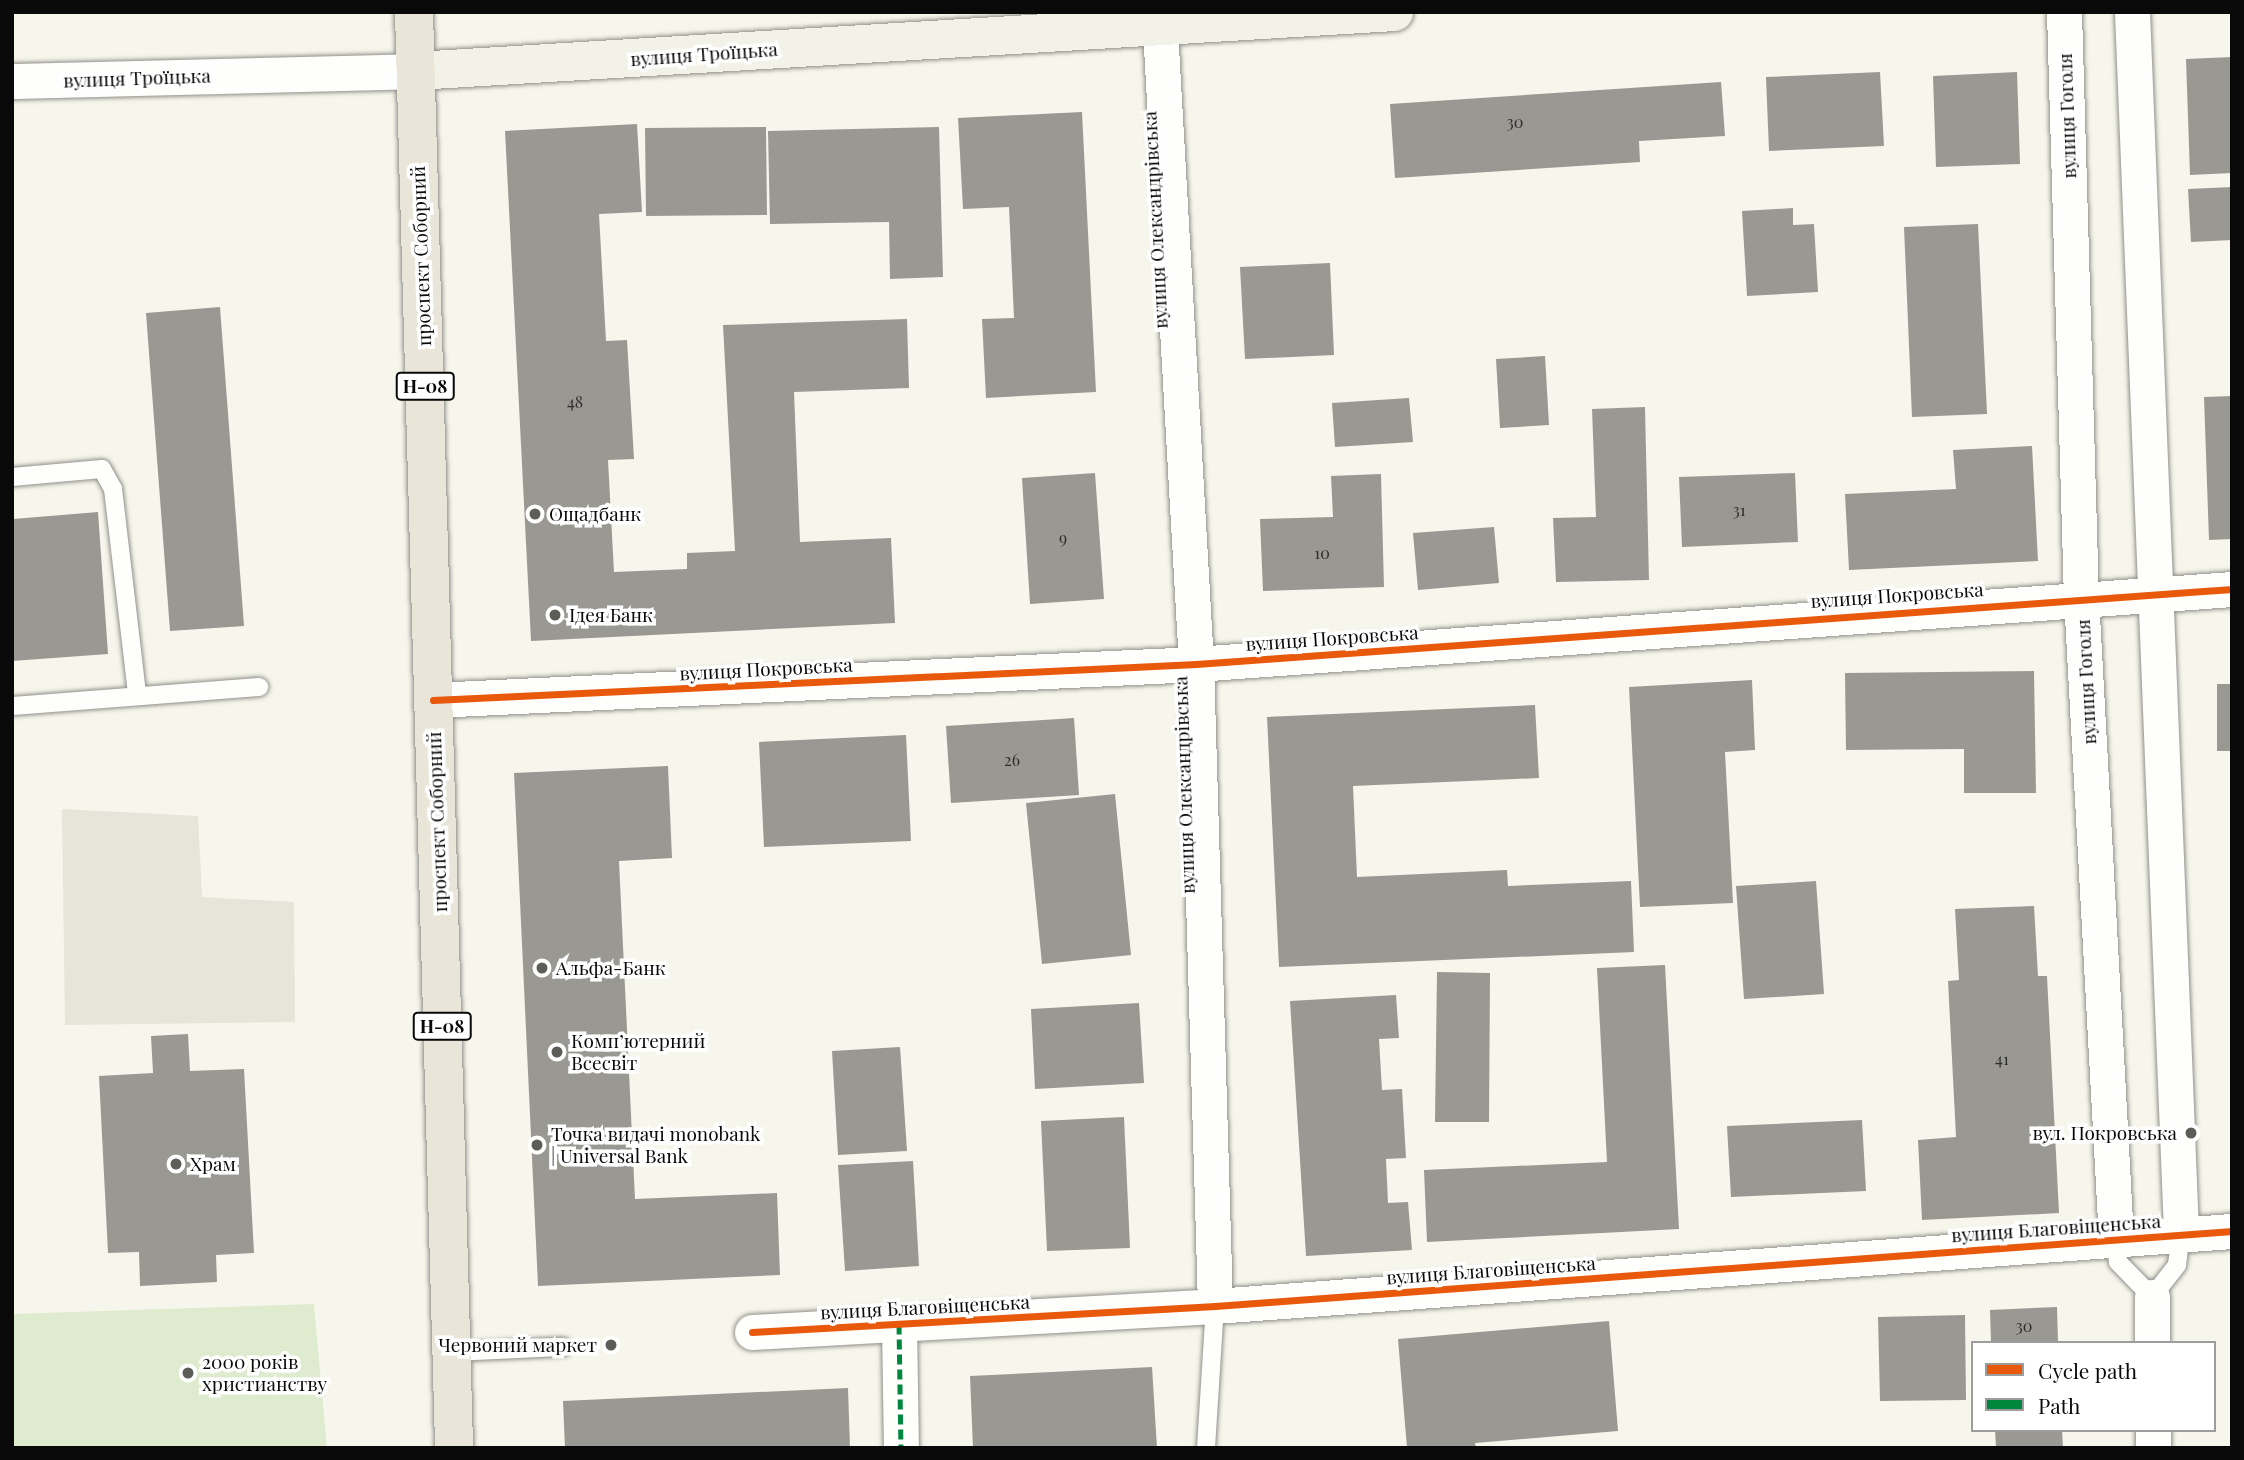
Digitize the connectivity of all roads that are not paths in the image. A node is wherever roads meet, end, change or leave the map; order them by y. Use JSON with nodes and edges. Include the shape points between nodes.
{"nodes":[{"id":1,"x":413,"y":12,"type":"edge"},
{"id":2,"x":1394,"y":12,"type":"edge"},
{"id":3,"x":2064,"y":12,"type":"edge"},
{"id":4,"x":2132,"y":12,"type":"edge"},
{"id":5,"x":1159,"y":19,"type":"edge"},
{"id":6,"x":416,"y":71,"type":"junction"},
{"id":7,"x":12,"y":81,"type":"edge"},
{"id":8,"x":12,"y":477,"type":"edge"},
{"id":9,"x":2232,"y":589,"type":"edge"},
{"id":10,"x":2157,"y":593,"type":"junction"},
{"id":11,"x":2081,"y":597,"type":"junction"},
{"id":12,"x":1196,"y":664,"type":"junction"},
{"id":13,"x":260,"y":687,"type":"dead end"},
{"id":14,"x":137,"y":694,"type":"junction"},
{"id":15,"x":433,"y":700,"type":"junction"},
{"id":16,"x":12,"y":706,"type":"edge"},
{"id":17,"x":2232,"y":1231,"type":"edge"},
{"id":18,"x":2181,"y":1234,"type":"junction"},
{"id":19,"x":2116,"y":1240,"type":"junction"},
{"id":20,"x":2152,"y":1297,"type":"junction"},
{"id":21,"x":1214,"y":1307,"type":"junction"},
{"id":22,"x":899,"y":1324,"type":"junction"},
{"id":23,"x":752,"y":1332,"type":"dead end"},
{"id":24,"x":2152,"y":1341,"type":"edge"},
{"id":25,"x":563,"y":1347,"type":"dead end"},
{"id":26,"x":451,"y":1352,"type":"junction"},
{"id":27,"x":454,"y":1448,"type":"edge"},
{"id":28,"x":901,"y":1448,"type":"edge"},
{"id":29,"x":1206,"y":1448,"type":"edge"}],
"edges":[{"from":1,"to":6,"type":"main road","name":"проспект Соборний","number":"Н-08"},
{"from":2,"to":5,"type":"main road","name":"вулиця Троїцька"},
{"from":3,"to":11,"type":"street","name":"вулиця Гоголя"},
{"from":4,"to":10,"type":"street"},
{"from":5,"to":6,"type":"main road","name":"вулиця Троїцька"},
{"from":5,"to":12,"type":"street","name":"вулиця Олександрівська"},
{"from":6,"to":7,"type":"street","name":"вулиця Троїцька"},
{"from":6,"to":15,"type":"main road","name":"проспект Соборний","number":"Н-08"},
{"from":8,"to":14,"type":"lane","via":[[102,469],[113,489]]},
{"from":9,"to":10,"type":"street","name":"вулиця Покровська"},
{"from":10,"to":11,"type":"street","name":"вулиця Покровська"},
{"from":10,"to":18,"type":"street"},
{"from":11,"to":12,"type":"street","name":"вулиця Покровська"},
{"from":11,"to":19,"type":"street","name":"вулиця Гоголя"},
{"from":12,"to":15,"type":"street","name":"вулиця Покровська"},
{"from":12,"to":21,"type":"street","name":"вулиця Олександрівська"},
{"from":13,"to":14,"type":"lane"},
{"from":14,"to":16,"type":"lane"},
{"from":15,"to":26,"type":"main road","name":"проспект Соборний","number":"Н-08"},
{"from":17,"to":18,"type":"street","name":"вулиця Благовіщенська"},
{"from":18,"to":19,"type":"street","name":"вулиця Благовіщенська"},
{"from":18,"to":20,"type":"lane","via":[[2177,1265]]},
{"from":19,"to":20,"type":"lane","name":"вулиця Гоголя","via":[[2118,1262]]},
{"from":19,"to":21,"type":"street","name":"вулиця Благовіщенська"},
{"from":20,"to":24,"type":"street"},
{"from":21,"to":22,"type":"street","name":"вулиця Благовіщенська"},
{"from":21,"to":29,"type":"lane"},
{"from":22,"to":23,"type":"street","name":"вулиця Благовіщенська"},
{"from":22,"to":28,"type":"street"},
{"from":25,"to":26,"type":"lane"},
{"from":26,"to":27,"type":"main road","name":"проспект Соборний","number":"Н-08"}]}
